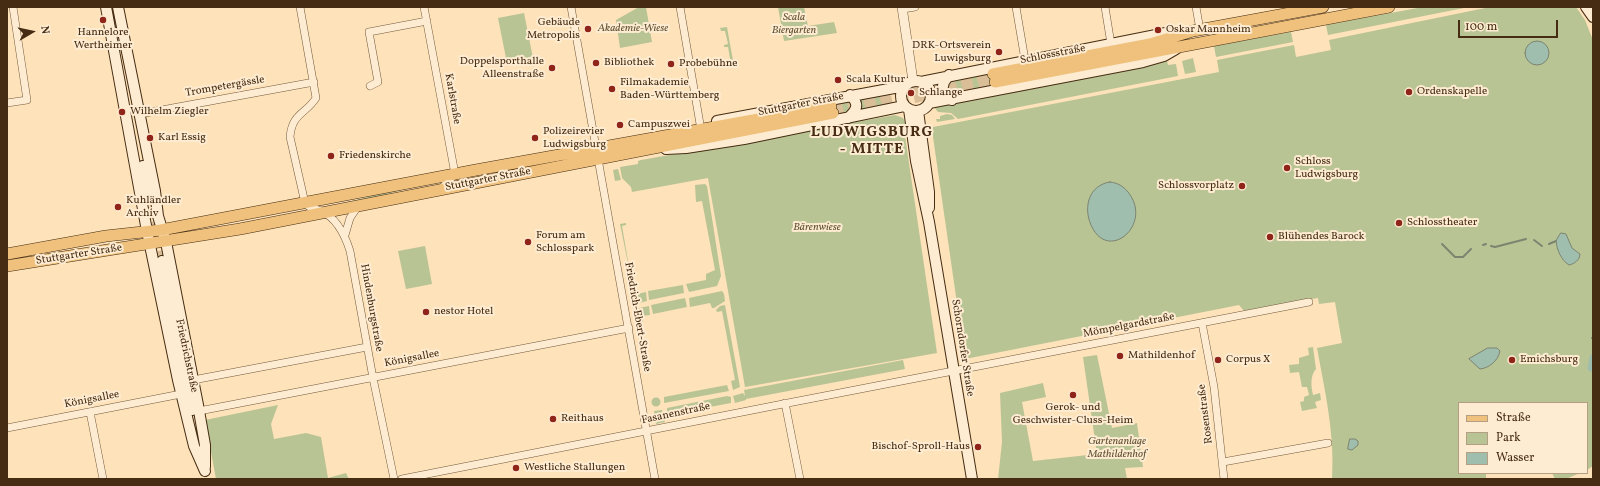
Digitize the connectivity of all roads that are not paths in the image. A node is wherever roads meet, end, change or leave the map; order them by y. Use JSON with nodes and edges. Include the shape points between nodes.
{"nodes":[{"id":1,"x":13,"y":7,"type":"edge"},
{"id":2,"x":106,"y":7,"type":"edge"},
{"id":3,"x":118,"y":7,"type":"edge"},
{"id":4,"x":300,"y":7,"type":"edge"},
{"id":5,"x":424,"y":7,"type":"edge"},
{"id":6,"x":571,"y":7,"type":"edge"},
{"id":7,"x":680,"y":7,"type":"edge"},
{"id":8,"x":915,"y":7,"type":"edge"},
{"id":9,"x":1016,"y":7,"type":"edge"},
{"id":10,"x":1105,"y":7,"type":"edge"},
{"id":11,"x":1196,"y":7,"type":"edge"},
{"id":12,"x":1323,"y":7,"type":"edge"},
{"id":13,"x":1387,"y":7,"type":"edge"},
{"id":14,"x":1586,"y":7,"type":"edge"},
{"id":15,"x":902,"y":8,"type":"edge"},
{"id":16,"x":1593,"y":17,"type":"edge"},
{"id":17,"x":121,"y":19,"type":"junction"},
{"id":18,"x":15,"y":20,"type":"junction"},
{"id":19,"x":427,"y":21,"type":"junction"},
{"id":20,"x":7,"y":22,"type":"edge"},
{"id":21,"x":1200,"y":30,"type":"junction"},
{"id":22,"x":111,"y":31,"type":"junction"},
{"id":23,"x":1185,"y":34,"type":"junction"},
{"id":24,"x":1111,"y":44,"type":"junction"},
{"id":25,"x":1179,"y":47,"type":"junction"},
{"id":26,"x":1026,"y":60,"type":"junction"},
{"id":27,"x":949,"y":75,"type":"junction"},
{"id":28,"x":314,"y":82,"type":"junction"},
{"id":29,"x":913,"y":83,"type":"junction"},
{"id":30,"x":127,"y":84,"type":"junction"},
{"id":31,"x":370,"y":86,"type":"dead end"},
{"id":32,"x":850,"y":95,"type":"junction"},
{"id":33,"x":952,"y":100,"type":"junction"},
{"id":34,"x":929,"y":103,"type":"junction"},
{"id":35,"x":7,"y":104,"type":"edge"},
{"id":36,"x":910,"y":108,"type":"junction"},
{"id":37,"x":140,"y":114,"type":"junction"},
{"id":38,"x":848,"y":118,"type":"junction"},
{"id":39,"x":700,"y":124,"type":"junction"},
{"id":40,"x":651,"y":137,"type":"junction"},
{"id":41,"x":596,"y":147,"type":"junction"},
{"id":42,"x":652,"y":149,"type":"junction"},
{"id":43,"x":598,"y":160,"type":"junction"},
{"id":44,"x":455,"y":174,"type":"junction"},
{"id":45,"x":441,"y":189,"type":"junction"},
{"id":46,"x":148,"y":192,"type":"tunnel mouth"},
{"id":47,"x":334,"y":197,"type":"junction"},
{"id":48,"x":305,"y":203,"type":"junction"},
{"id":49,"x":359,"y":205,"type":"junction"},
{"id":50,"x":324,"y":212,"type":"junction"},
{"id":51,"x":290,"y":219,"type":"junction"},
{"id":52,"x":161,"y":230,"type":"junction"},
{"id":53,"x":147,"y":231,"type":"junction"},
{"id":54,"x":345,"y":235,"type":"junction"},
{"id":55,"x":166,"y":242,"type":"junction"},
{"id":56,"x":151,"y":244,"type":"junction"},
{"id":57,"x":7,"y":254,"type":"edge"},
{"id":58,"x":162,"y":261,"type":"tunnel mouth"},
{"id":59,"x":7,"y":266,"type":"edge"},
{"id":60,"x":1309,"y":302,"type":"dead end"},
{"id":61,"x":1202,"y":323,"type":"junction"},
{"id":62,"x":629,"y":328,"type":"junction"},
{"id":63,"x":367,"y":347,"type":"junction"},
{"id":64,"x":954,"y":372,"type":"junction"},
{"id":65,"x":373,"y":378,"type":"junction"},
{"id":66,"x":193,"y":380,"type":"junction"},
{"id":67,"x":181,"y":394,"type":"junction"},
{"id":68,"x":785,"y":403,"type":"junction"},
{"id":69,"x":199,"y":411,"type":"junction"},
{"id":70,"x":90,"y":412,"type":"junction"},
{"id":71,"x":7,"y":428,"type":"edge"},
{"id":72,"x":647,"y":432,"type":"junction"},
{"id":73,"x":1328,"y":442,"type":"dead end"},
{"id":74,"x":1222,"y":462,"type":"junction"},
{"id":75,"x":206,"y":475,"type":"edge"},
{"id":76,"x":103,"y":479,"type":"edge"},
{"id":77,"x":394,"y":479,"type":"edge"},
{"id":78,"x":402,"y":479,"type":"edge"},
{"id":79,"x":655,"y":479,"type":"edge"},
{"id":80,"x":800,"y":479,"type":"edge"},
{"id":81,"x":972,"y":479,"type":"edge"},
{"id":82,"x":1224,"y":479,"type":"edge"}],
"edges":[{"from":1,"to":18,"type":"street"},
{"from":2,"to":22,"type":"main road"},
{"from":3,"to":17,"type":"main road"},
{"from":4,"to":28,"type":"street"},
{"from":5,"to":19,"type":"street","name":"Karlstraße"},
{"from":6,"to":41,"type":"street","name":"Friedrich-Ebert-Straße"},
{"from":7,"to":39,"type":"street"},
{"from":8,"to":15,"type":"street"},
{"from":9,"to":26,"type":"street"},
{"from":10,"to":24,"type":"street"},
{"from":11,"to":21,"type":"street"},
{"from":12,"to":21,"type":"main road","name":"Schlossstraße"},
{"from":13,"to":25,"type":"main road","name":"Schlossstraße"},
{"from":14,"to":16,"type":"main road"},
{"from":15,"to":29,"type":"street"},
{"from":17,"to":30,"type":"main road","via":[[120,32]]},
{"from":17,"to":37,"type":"main road"},
{"from":18,"to":20,"type":"street"},
{"from":18,"to":35,"type":"street","via":[[27,100]]},
{"from":19,"to":31,"type":"street","via":[[369,32],[378,82]]},
{"from":19,"to":44,"type":"street","name":"Karlstraße"},
{"from":21,"to":23,"type":"main road","name":"Schlossstraße"},
{"from":22,"to":30,"type":"main road"},
{"from":22,"to":53,"type":"main road"},
{"from":23,"to":24,"type":"main road","name":"Schlossstraße","via":[[1166,33]]},
{"from":23,"to":25,"type":"main road","name":"Schlossstraße","via":[[994,78]]},
{"from":24,"to":26,"type":"main road","name":"Schlossstraße"},
{"from":25,"to":33,"type":"main road","name":"Schlossstraße","via":[[1164,56],[1143,62]]},
{"from":26,"to":27,"type":"main road","name":"Schlossstraße"},
{"from":27,"to":29,"type":"main road","name":"Schlossstraße"},
{"from":27,"to":33,"type":"main road","via":[[942,90]]},
{"from":28,"to":37,"type":"street","name":"Trompetergässle"},
{"from":28,"to":48,"type":"street","via":[[316,98],[296,117],[291,126],[290,136]]},
{"from":29,"to":32,"type":"main road","name":"Stuttgarter Straße"},
{"from":29,"to":34,"type":"main road","via":[[930,90]]},
{"from":29,"to":36,"type":"main road","via":[[901,95]]},
{"from":30,"to":46,"type":"main road"},
{"from":32,"to":38,"type":"main road","via":[[857,108]]},
{"from":32,"to":39,"type":"main road","name":"Stuttgarter Straße"},
{"from":33,"to":34,"type":"main road","name":"Schlossstraße"},
{"from":34,"to":36,"type":"main road","via":[[924,108]]},
{"from":36,"to":38,"type":"main road","name":"Stuttgarter Straße"},
{"from":36,"to":64,"type":"main road","name":"Schorndorfer Straße","via":[[917,168],[929,222]]},
{"from":37,"to":52,"type":"main road"},
{"from":38,"to":42,"type":"main road","name":"Stuttgarter Straße","via":[[708,145]]},
{"from":39,"to":40,"type":"main road","name":"Stuttgarter Straße","via":[[673,129]]},
{"from":40,"to":41,"type":"main road","name":"Stuttgarter Straße"},
{"from":40,"to":42,"type":"main road","name":"Stuttgarter Straße","via":[[832,110]]},
{"from":41,"to":43,"type":"street","name":"Friedrich-Ebert-Straße"},
{"from":41,"to":44,"type":"main road","name":"Stuttgarter Straße"},
{"from":42,"to":43,"type":"main road","name":"Stuttgarter Straße"},
{"from":43,"to":45,"type":"main road","name":"Stuttgarter Straße"},
{"from":43,"to":62,"type":"street","name":"Friedrich-Ebert-Straße"},
{"from":44,"to":45,"type":"street"},
{"from":44,"to":47,"type":"main road","name":"Stuttgarter Straße"},
{"from":45,"to":49,"type":"main road","name":"Stuttgarter Straße"},
{"from":47,"to":48,"type":"main road","name":"Stuttgarter Straße"},
{"from":47,"to":50,"type":"street","via":[[326,205]]},
{"from":48,"to":50,"type":"street","name":"Hindenburgstraße","via":[[308,207]]},
{"from":48,"to":51,"type":"street"},
{"from":48,"to":52,"type":"main road","name":"Stuttgarter Straße"},
{"from":49,"to":50,"type":"main road","name":"Stuttgarter Straße"},
{"from":49,"to":54,"type":"street","via":[[350,218]]},
{"from":50,"to":51,"type":"main road","name":"Stuttgarter Straße"},
{"from":50,"to":54,"type":"street","name":"Hindenburgstraße"},
{"from":51,"to":55,"type":"main road","name":"Stuttgarter Straße"},
{"from":52,"to":53,"type":"main road","name":"Stuttgarter Straße"},
{"from":52,"to":55,"type":"main road"},
{"from":53,"to":56,"type":"main road"},
{"from":53,"to":57,"type":"main road","name":"Stuttgarter Straße"},
{"from":54,"to":63,"type":"street","name":"Hindenburgstraße"},
{"from":55,"to":56,"type":"main road","name":"Stuttgarter Straße"},
{"from":55,"to":66,"type":"main road","name":"Friedrichstraße"},
{"from":56,"to":59,"type":"main road","name":"Stuttgarter Straße"},
{"from":56,"to":67,"type":"main road","name":"Friedrichstraße"},
{"from":58,"to":75,"type":"main road","name":"Friedrichstraße"},
{"from":60,"to":61,"type":"street","name":"Mömpelgardstraße"},
{"from":61,"to":64,"type":"street","name":"Mömpelgardstraße"},
{"from":61,"to":74,"type":"street","name":"Rosenstraße","via":[[1214,387]]},
{"from":62,"to":65,"type":"street","name":"Königsallee"},
{"from":62,"to":72,"type":"street","name":"Friedrich-Ebert-Straße"},
{"from":63,"to":65,"type":"street","name":"Hindenburgstraße"},
{"from":63,"to":66,"type":"street"},
{"from":64,"to":68,"type":"street","name":"Fasanenstraße"},
{"from":64,"to":81,"type":"main road","name":"Schorndorfer Straße"},
{"from":65,"to":69,"type":"street","name":"Königsallee"},
{"from":65,"to":77,"type":"street","name":"Hindenburgstraße"},
{"from":66,"to":69,"type":"main road","name":"Friedrichstraße"},
{"from":67,"to":70,"type":"street","name":"Königsallee"},
{"from":67,"to":75,"type":"main road","name":"Friedrichstraße","via":[[194,446]]},
{"from":68,"to":72,"type":"street","name":"Fasanenstraße"},
{"from":68,"to":80,"type":"street"},
{"from":69,"to":75,"type":"main road","name":"Friedrichstraße","via":[[205,445]]},
{"from":70,"to":71,"type":"street","name":"Königsallee"},
{"from":70,"to":76,"type":"street"},
{"from":72,"to":78,"type":"street","name":"Fasanenstraße"},
{"from":72,"to":79,"type":"street","name":"Friedrich-Ebert-Straße"},
{"from":73,"to":74,"type":"street"},
{"from":74,"to":82,"type":"street","name":"Rosenstraße"}]}
